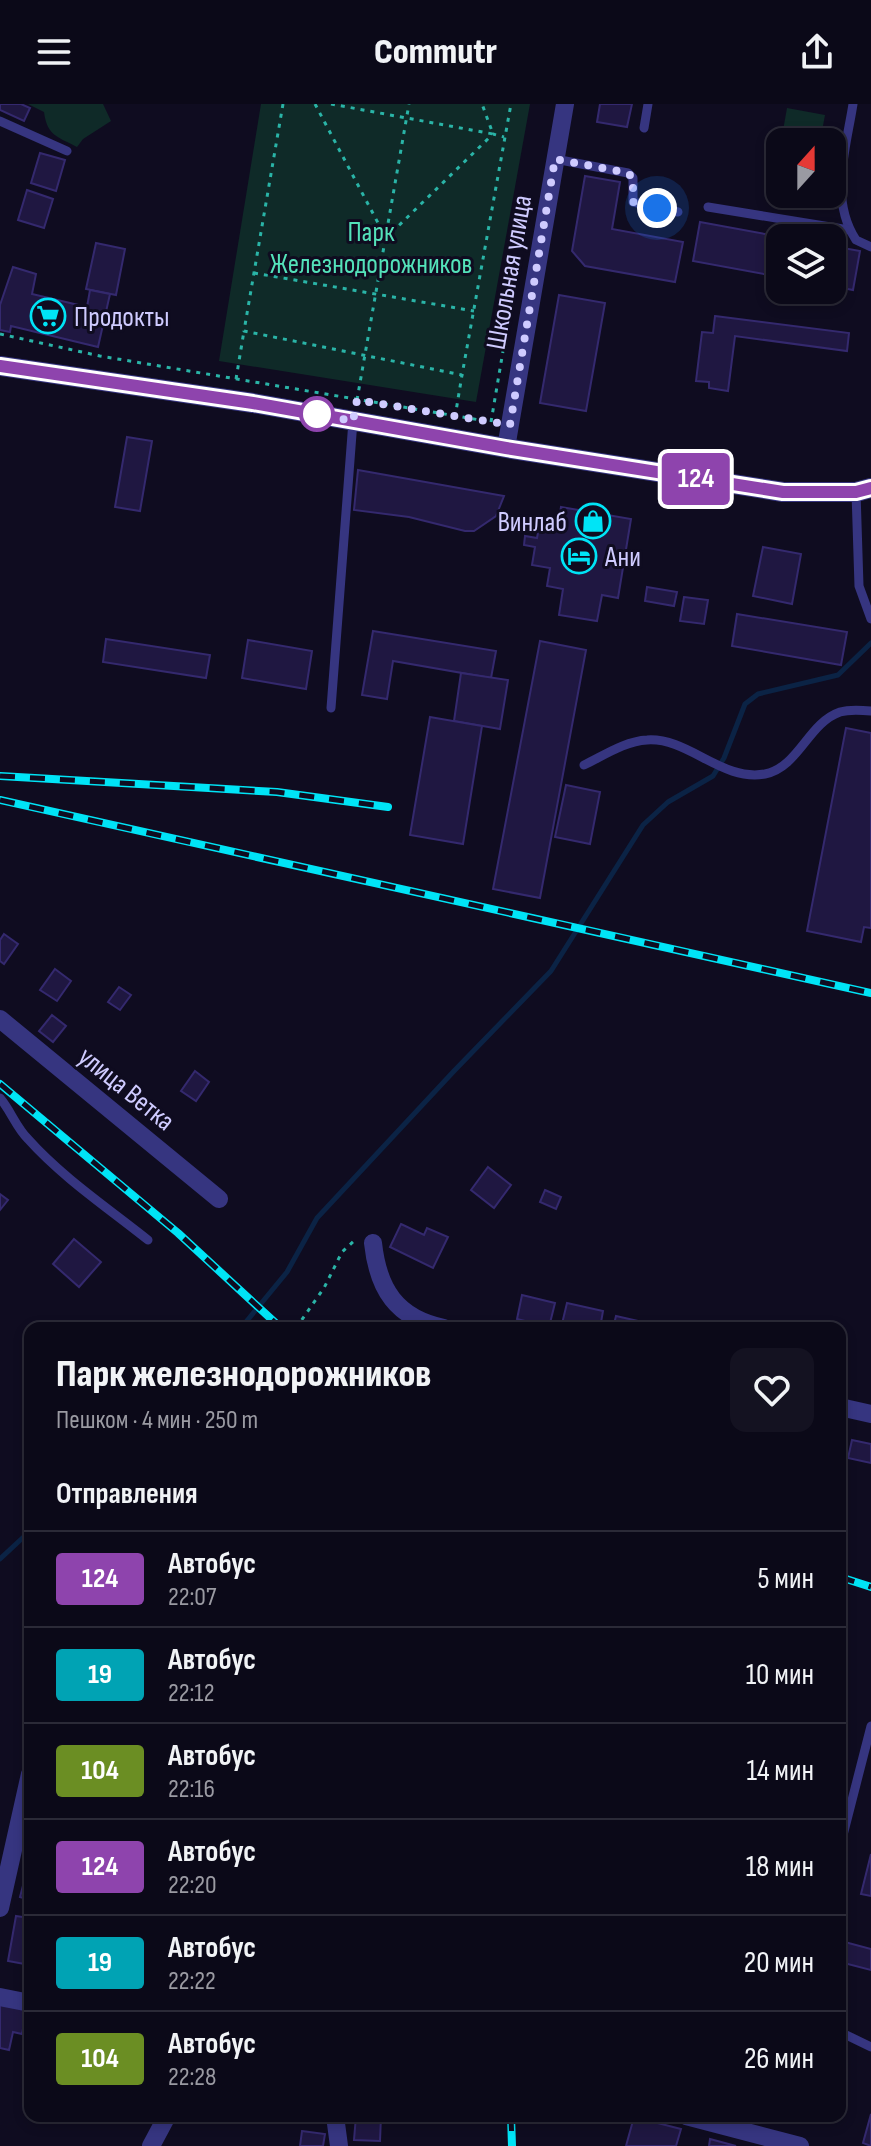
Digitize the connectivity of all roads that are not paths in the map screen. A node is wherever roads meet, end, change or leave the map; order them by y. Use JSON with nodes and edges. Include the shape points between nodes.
{"nodes":[{"id":1,"x":565,"y":104,"type":"edge"},
{"id":2,"x":648,"y":104,"type":"edge"},
{"id":3,"x":853,"y":104,"type":"edge"},
{"id":4,"x":0,"y":121,"type":"edge"},
{"id":5,"x":644,"y":128,"type":"dead end"},
{"id":6,"x":67,"y":151,"type":"dead end"},
{"id":7,"x":555,"y":159,"type":"junction"},
{"id":8,"x":708,"y":207,"type":"dead end"},
{"id":9,"x":678,"y":212,"type":"dead end"},
{"id":10,"x":849,"y":230,"type":"junction"},
{"id":11,"x":871,"y":247,"type":"edge"},
{"id":12,"x":0,"y":366,"type":"edge"},
{"id":13,"x":353,"y":421,"type":"junction"},
{"id":14,"x":506,"y":448,"type":"junction"},
{"id":15,"x":864,"y":490,"type":"edge"},
{"id":16,"x":870,"y":617,"type":"edge"},
{"id":17,"x":331,"y":708,"type":"dead end"},
{"id":18,"x":871,"y":711,"type":"edge"},
{"id":19,"x":584,"y":765,"type":"dead end"},
{"id":20,"x":0,"y":1019,"type":"edge"},
{"id":21,"x":0,"y":1098,"type":"edge"},
{"id":22,"x":219,"y":1199,"type":"dead end"},
{"id":23,"x":148,"y":1240,"type":"dead end"},
{"id":24,"x":373,"y":1243,"type":"road end"},
{"id":25,"x":425,"y":1322,"type":"edge"},
{"id":26,"x":846,"y":1408,"type":"edge"},
{"id":27,"x":871,"y":1414,"type":"edge"},
{"id":28,"x":871,"y":1726,"type":"edge"},
{"id":29,"x":24,"y":1801,"type":"edge"},
{"id":30,"x":846,"y":1824,"type":"edge"},
{"id":31,"x":0,"y":1908,"type":"edge"},
{"id":32,"x":0,"y":1997,"type":"edge"},
{"id":33,"x":24,"y":2002,"type":"edge"},
{"id":34,"x":846,"y":2035,"type":"edge"},
{"id":35,"x":871,"y":2047,"type":"edge"},
{"id":36,"x":164,"y":2122,"type":"edge"},
{"id":37,"x":336,"y":2122,"type":"edge"},
{"id":38,"x":709,"y":2122,"type":"edge"},
{"id":39,"x":151,"y":2146,"type":"edge"},
{"id":40,"x":339,"y":2146,"type":"edge"},
{"id":41,"x":800,"y":2146,"type":"edge"}],
"edges":[{"from":1,"to":7,"type":"street","name":"Школьная улица"},
{"from":2,"to":5,"type":"lane"},
{"from":3,"to":10,"type":"lane","via":[[841,182],[841,207]]},
{"from":4,"to":6,"type":"lane"},
{"from":7,"to":9,"type":"lane","via":[[628,173],[633,178],[633,202]]},
{"from":7,"to":14,"type":"street","name":"Школьная улица"},
{"from":8,"to":10,"type":"lane"},
{"from":10,"to":11,"type":"lane"},
{"from":12,"to":13,"type":"street"},
{"from":13,"to":14,"type":"street"},
{"from":13,"to":17,"type":"lane"},
{"from":14,"to":15,"type":"street","via":[[783,492]]},
{"from":15,"to":16,"type":"lane","via":[[859,586]]},
{"from":18,"to":19,"type":"lane","via":[[833,715],[773,772],[729,769],[648,739]]},
{"from":20,"to":22,"type":"street","name":"улица Ветка"},
{"from":21,"to":23,"type":"lane","via":[[29,1141]]},
{"from":24,"to":25,"type":"street","via":[[382,1285],[394,1301]]},
{"from":26,"to":27,"type":"street"},
{"from":28,"to":30,"type":"lane"},
{"from":29,"to":31,"type":"street"},
{"from":32,"to":33,"type":"street"},
{"from":34,"to":35,"type":"lane"},
{"from":36,"to":39,"type":"street"},
{"from":37,"to":40,"type":"street"},
{"from":38,"to":41,"type":"street"}]}
